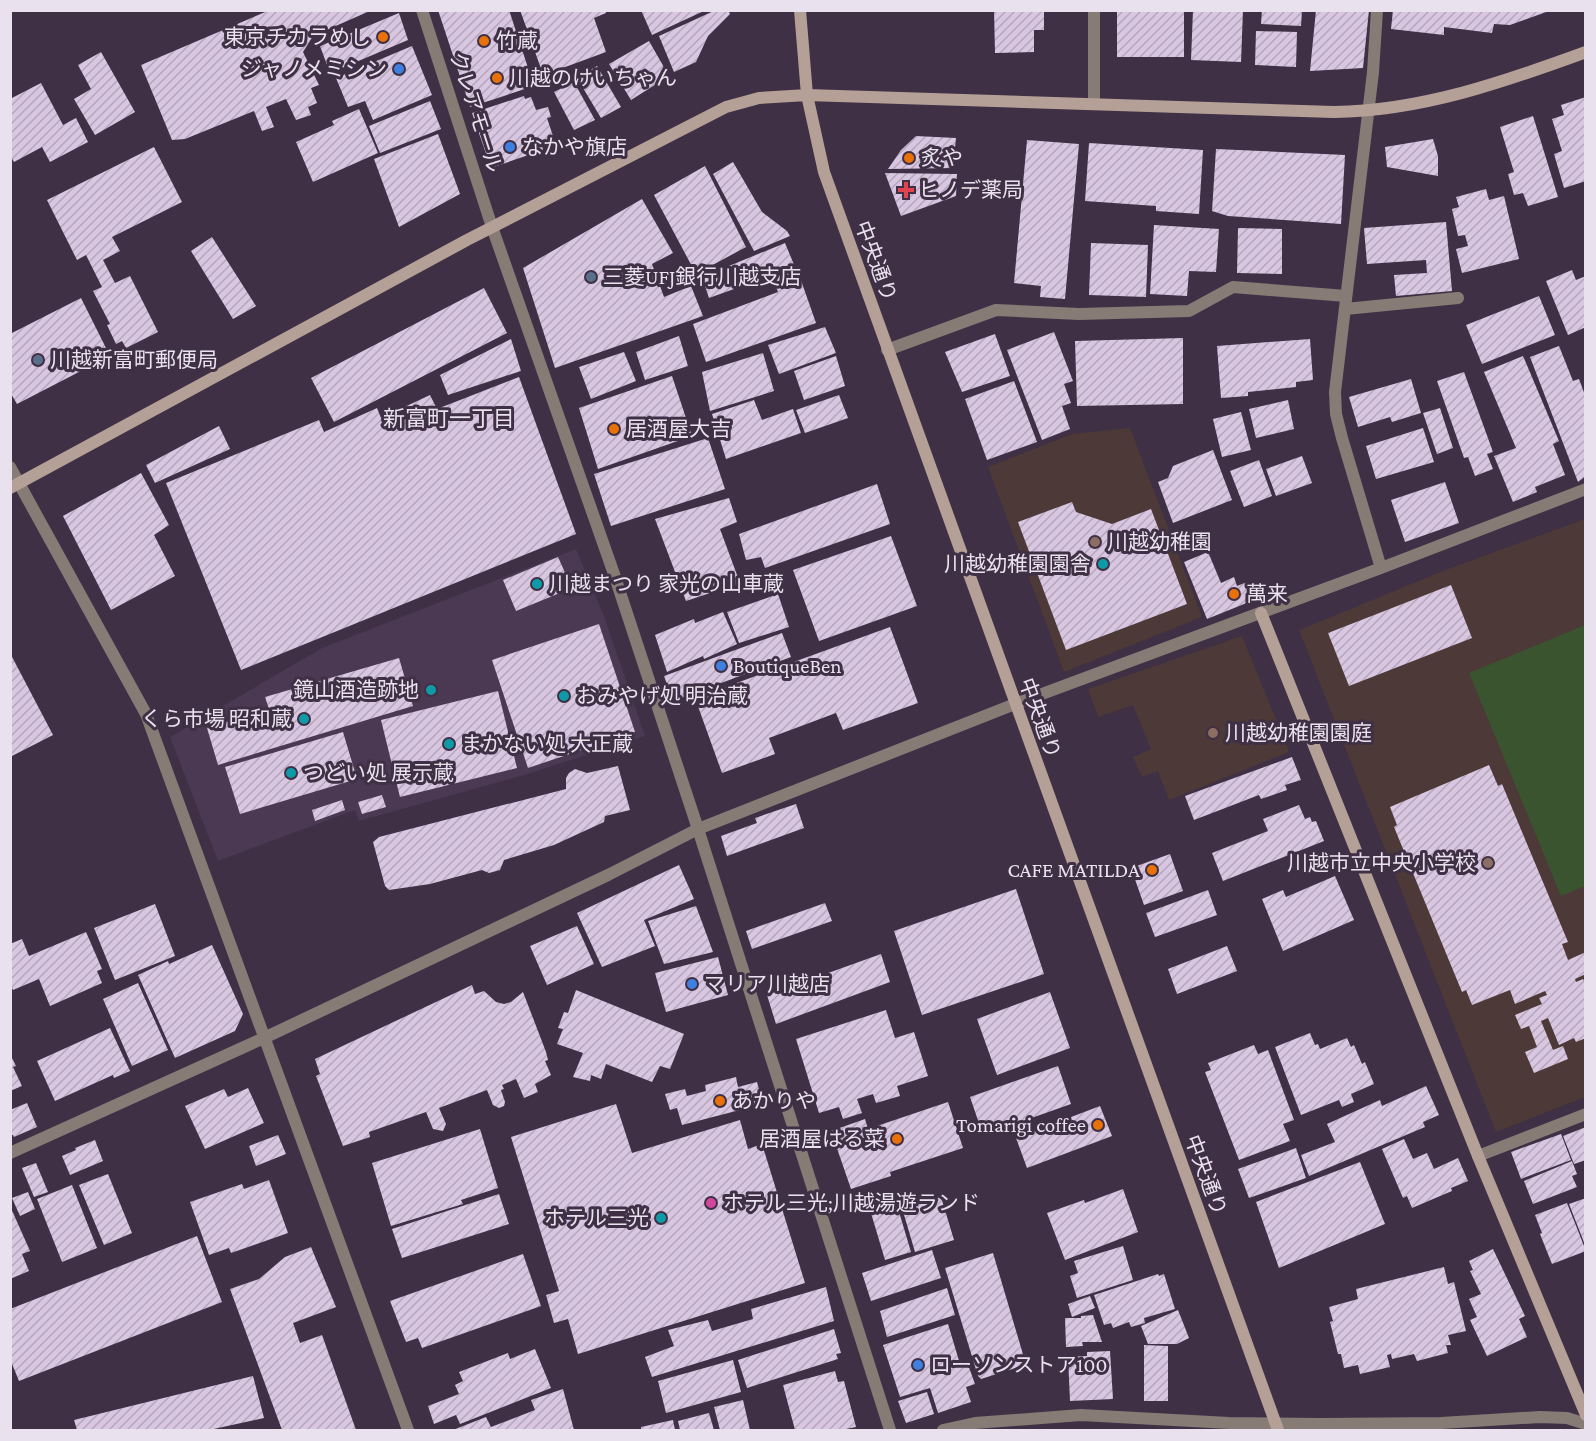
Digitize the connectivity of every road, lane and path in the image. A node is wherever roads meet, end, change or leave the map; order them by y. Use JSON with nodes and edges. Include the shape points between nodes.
{"nodes":[{"id":1,"x":422,"y":10,"type":"edge"},
{"id":2,"x":800,"y":10,"type":"edge"},
{"id":3,"x":1094,"y":10,"type":"edge"},
{"id":4,"x":1377,"y":10,"type":"edge"},
{"id":5,"x":1586,"y":52,"type":"edge"},
{"id":6,"x":807,"y":95,"type":"junction"},
{"id":7,"x":1094,"y":104,"type":"junction"},
{"id":8,"x":1368,"y":111,"type":"junction"},
{"id":9,"x":492,"y":227,"type":"junction"},
{"id":10,"x":1458,"y":298,"type":"dead end"},
{"id":11,"x":1345,"y":302,"type":"junction"},
{"id":12,"x":887,"y":350,"type":"junction"},
{"id":13,"x":10,"y":467,"type":"edge"},
{"id":14,"x":15,"y":485,"type":"edge"},
{"id":15,"x":1586,"y":489,"type":"edge"},
{"id":16,"x":1381,"y":568,"type":"junction"},
{"id":17,"x":1261,"y":613,"type":"junction"},
{"id":18,"x":1015,"y":704,"type":"junction"},
{"id":19,"x":698,"y":829,"type":"junction"},
{"id":20,"x":264,"y":1038,"type":"junction"},
{"id":21,"x":1586,"y":1114,"type":"edge"},
{"id":22,"x":10,"y":1154,"type":"edge"},
{"id":23,"x":1478,"y":1156,"type":"junction"},
{"id":24,"x":1586,"y":1415,"type":"edge"},
{"id":25,"x":1586,"y":1424,"type":"edge"},
{"id":26,"x":1276,"y":1427,"type":"edge"},
{"id":27,"x":408,"y":1431,"type":"edge"},
{"id":28,"x":890,"y":1431,"type":"edge"},
{"id":29,"x":943,"y":1431,"type":"edge"}],
"edges":[{"from":1,"to":9,"type":"street","name":"クレアモール"},
{"from":2,"to":6,"type":"street","name":"中央通り"},
{"from":3,"to":7,"type":"street"},
{"from":4,"to":8,"type":"street"},
{"from":5,"to":8,"type":"street","via":[[1453,95]]},
{"from":6,"to":7,"type":"street"},
{"from":6,"to":9,"type":"street","via":[[759,98],[721,108]]},
{"from":6,"to":12,"type":"street","name":"中央通り","via":[[824,172]]},
{"from":7,"to":8,"type":"street"},
{"from":8,"to":11,"type":"street"},
{"from":9,"to":14,"type":"street"},
{"from":9,"to":19,"type":"street","name":"クレアモール","via":[[614,574]]},
{"from":10,"to":11,"type":"street"},
{"from":11,"to":12,"type":"street","via":[[1233,287],[1189,310],[1079,314],[996,310]]},
{"from":11,"to":16,"type":"street","via":[[1336,414]]},
{"from":12,"to":18,"type":"street","name":"中央通り"},
{"from":13,"to":14,"type":"street"},
{"from":14,"to":20,"type":"street","via":[[146,714]]},
{"from":15,"to":16,"type":"street"},
{"from":16,"to":17,"type":"street"},
{"from":17,"to":18,"type":"street"},
{"from":17,"to":23,"type":"street"},
{"from":18,"to":19,"type":"street"},
{"from":18,"to":26,"type":"street","name":"中央通り"},
{"from":19,"to":20,"type":"street"},
{"from":19,"to":28,"type":"street","name":"クレアモール"},
{"from":20,"to":22,"type":"street"},
{"from":20,"to":27,"type":"street"},
{"from":21,"to":23,"type":"street"},
{"from":23,"to":24,"type":"street"},
{"from":25,"to":26,"type":"street","via":[[1568,1418],[1540,1417]]},
{"from":26,"to":29,"type":"street","via":[[1081,1415],[975,1423]]}]}
